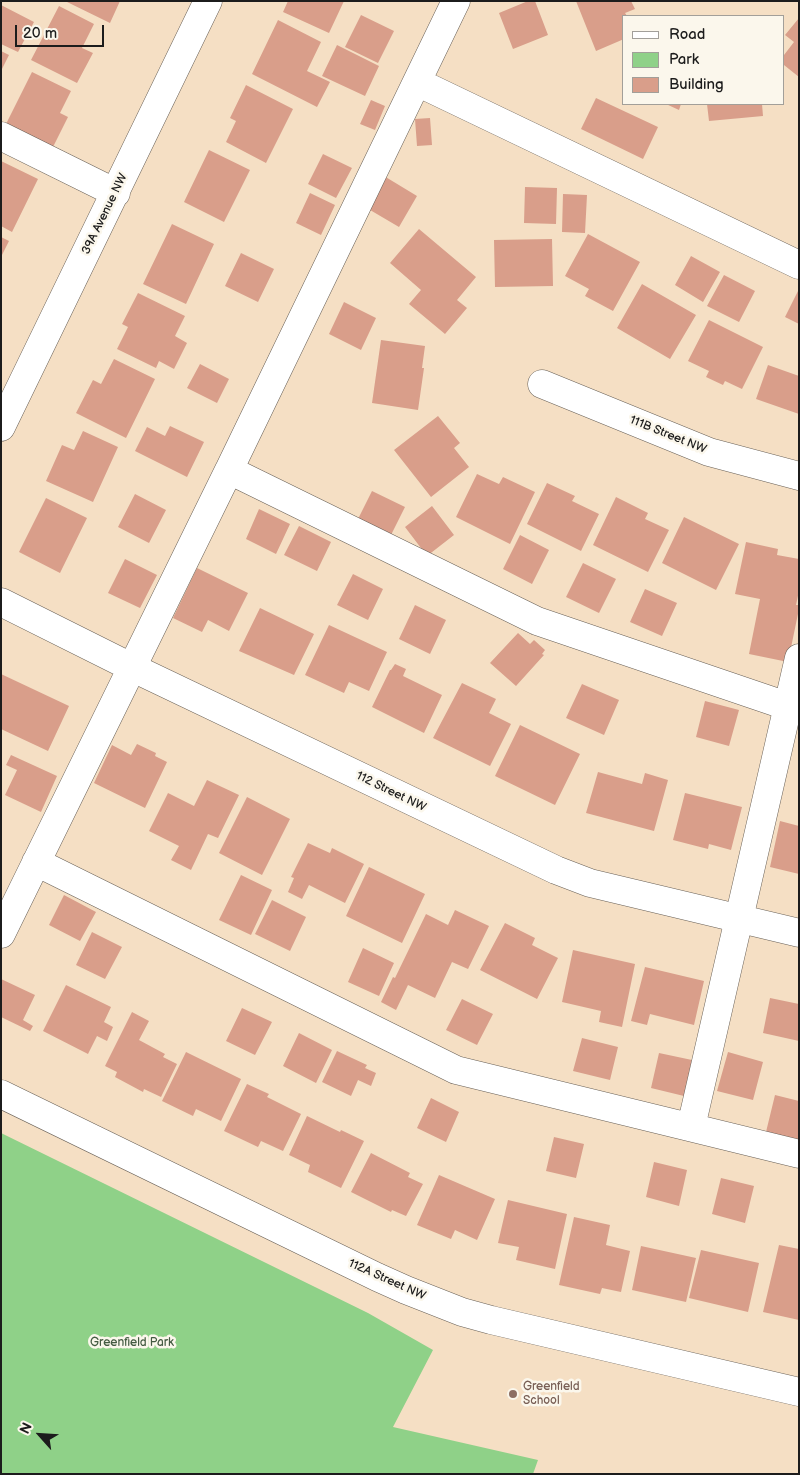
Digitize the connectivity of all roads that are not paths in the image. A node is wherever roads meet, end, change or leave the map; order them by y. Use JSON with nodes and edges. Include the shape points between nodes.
{"nodes":[{"id":1,"x":208,"y":1,"type":"edge"},
{"id":2,"x":456,"y":1,"type":"edge"},
{"id":3,"x":418,"y":82,"type":"junction"},
{"id":4,"x":1,"y":136,"type":"edge"},
{"id":5,"x":116,"y":193,"type":"junction"},
{"id":6,"x":799,"y":265,"type":"edge"},
{"id":7,"x":542,"y":384,"type":"dead end"},
{"id":8,"x":1,"y":427,"type":"edge"},
{"id":9,"x":229,"y":470,"type":"junction"},
{"id":10,"x":799,"y":476,"type":"edge"},
{"id":11,"x":1,"y":602,"type":"edge"},
{"id":12,"x":799,"y":658,"type":"edge"},
{"id":13,"x":131,"y":667,"type":"junction"},
{"id":14,"x":787,"y":706,"type":"junction"},
{"id":15,"x":36,"y":862,"type":"junction"},
{"id":16,"x":739,"y":919,"type":"junction"},
{"id":17,"x":799,"y":932,"type":"edge"},
{"id":18,"x":1,"y":934,"type":"edge"},
{"id":19,"x":1,"y":1094,"type":"edge"},
{"id":20,"x":691,"y":1128,"type":"junction"},
{"id":21,"x":799,"y":1154,"type":"edge"},
{"id":22,"x":799,"y":1392,"type":"edge"}],
"edges":[{"from":1,"to":5,"type":"street","name":"39A Avenue NW"},
{"from":2,"to":3,"type":"street"},
{"from":3,"to":6,"type":"street"},
{"from":3,"to":9,"type":"street"},
{"from":4,"to":5,"type":"street"},
{"from":5,"to":8,"type":"street","name":"39A Avenue NW"},
{"from":7,"to":10,"type":"street","name":"111B Street NW","via":[[709,452]]},
{"from":9,"to":13,"type":"street"},
{"from":9,"to":14,"type":"street","via":[[537,622]]},
{"from":11,"to":13,"type":"street","name":"112 Street NW"},
{"from":12,"to":14,"type":"street"},
{"from":13,"to":15,"type":"street"},
{"from":13,"to":16,"type":"street","name":"112 Street NW","via":[[556,870],[590,883]]},
{"from":14,"to":16,"type":"street"},
{"from":15,"to":18,"type":"street"},
{"from":15,"to":20,"type":"street","via":[[456,1070]]},
{"from":16,"to":17,"type":"street","name":"112 Street NW"},
{"from":16,"to":20,"type":"street"},
{"from":19,"to":22,"type":"street","name":"112A Street NW","via":[[384,1280],[462,1312]]},
{"from":20,"to":21,"type":"street"}]}
